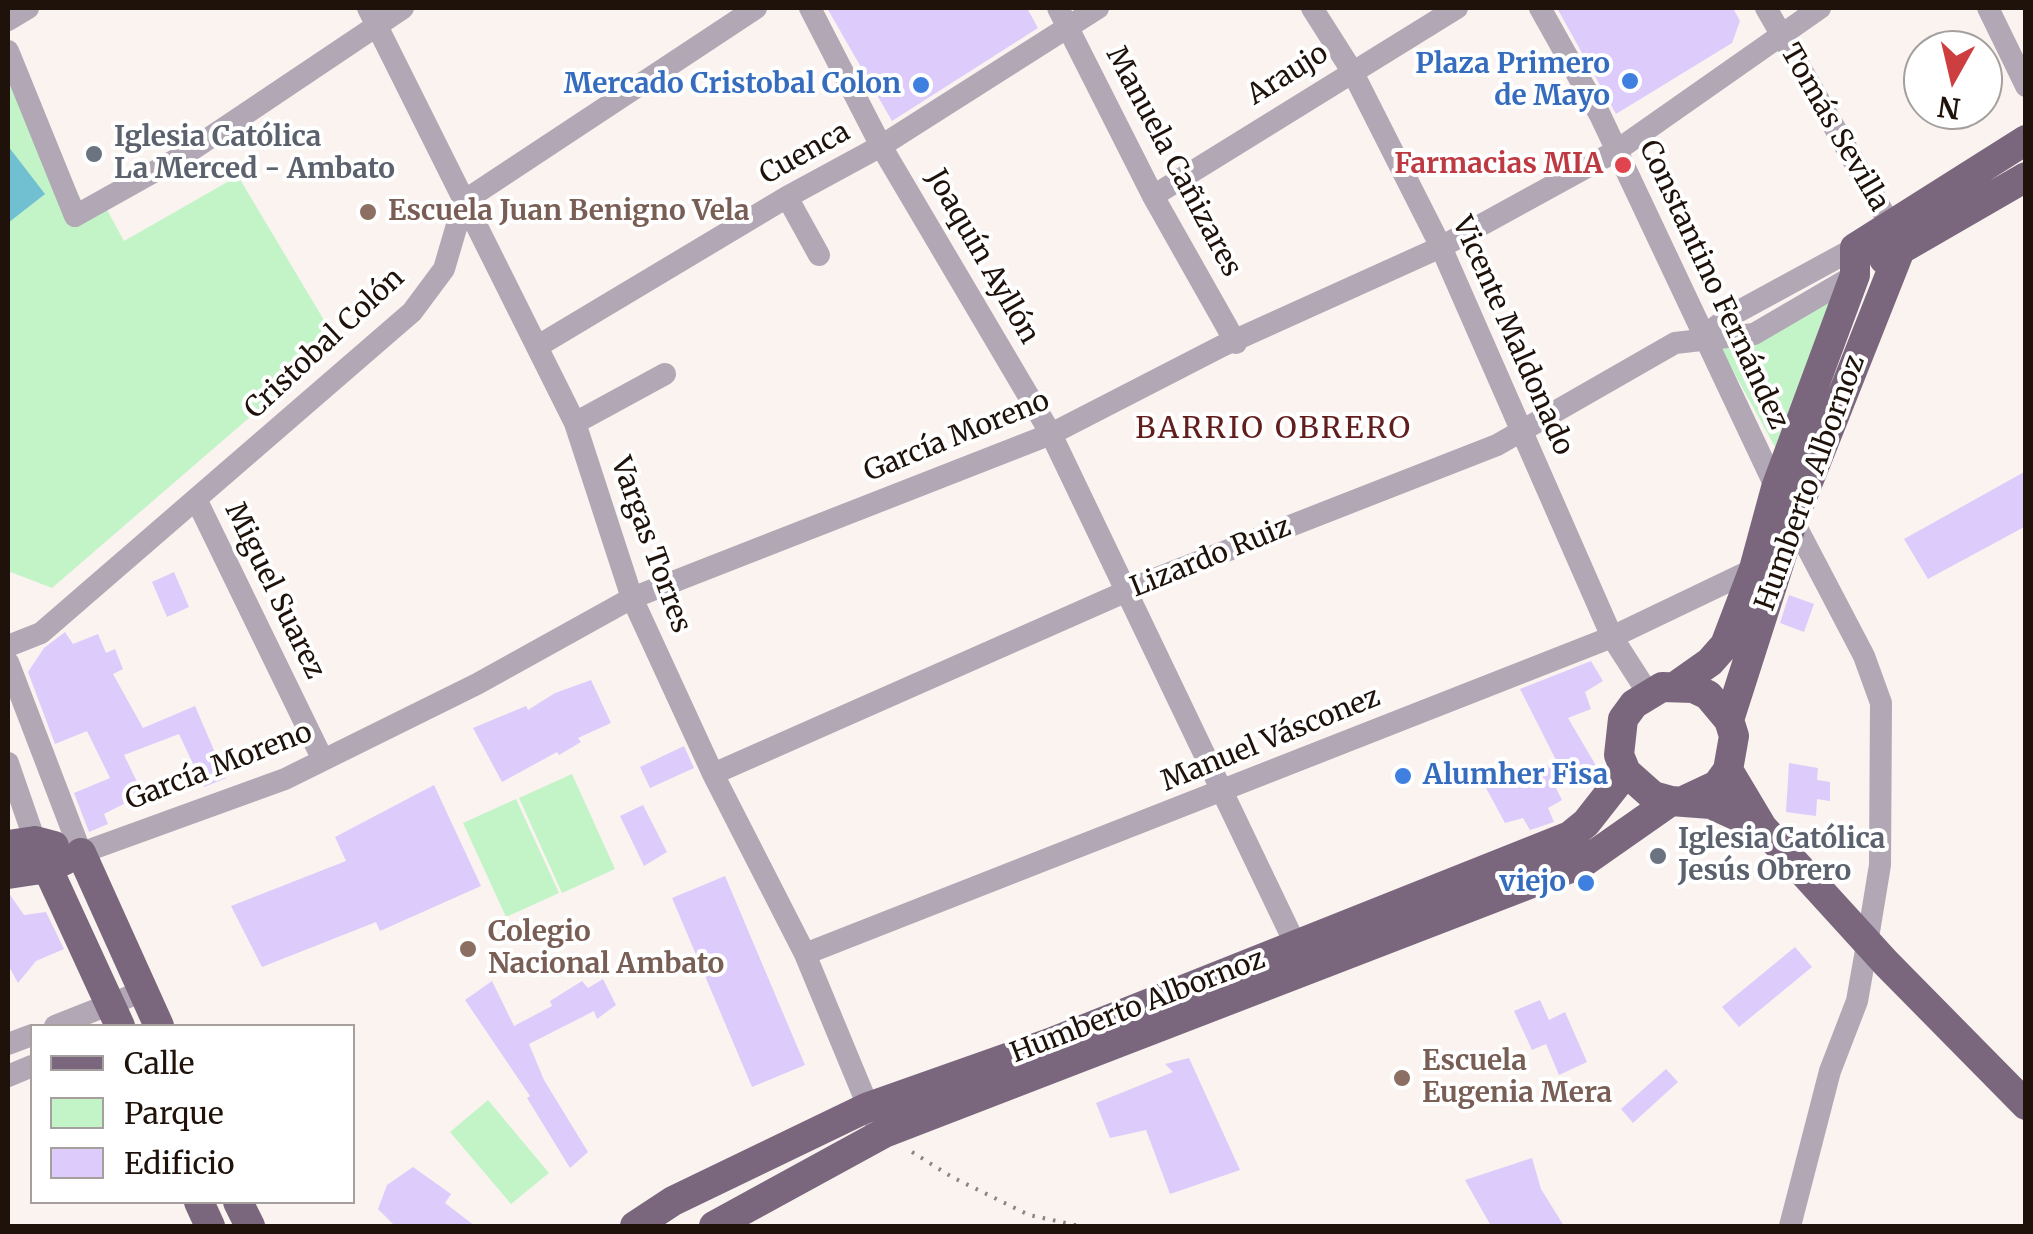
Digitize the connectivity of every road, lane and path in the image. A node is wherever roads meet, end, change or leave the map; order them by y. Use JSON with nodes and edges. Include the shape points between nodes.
{"nodes":[{"id":1,"x":28,"y":8,"type":"edge"},
{"id":2,"x":403,"y":8,"type":"edge"},
{"id":3,"x":756,"y":8,"type":"edge"},
{"id":4,"x":810,"y":8,"type":"edge"},
{"id":5,"x":1098,"y":8,"type":"edge"},
{"id":6,"x":1312,"y":8,"type":"edge"},
{"id":7,"x":1457,"y":8,"type":"edge"},
{"id":8,"x":1540,"y":8,"type":"edge"},
{"id":9,"x":1766,"y":8,"type":"edge"},
{"id":10,"x":1820,"y":8,"type":"edge"},
{"id":11,"x":1988,"y":8,"type":"edge"},
{"id":12,"x":373,"y":17,"type":"edge"},
{"id":13,"x":1064,"y":18,"type":"edge"},
{"id":14,"x":8,"y":20,"type":"edge"},
{"id":15,"x":1780,"y":36,"type":"junction"},
{"id":16,"x":8,"y":52,"type":"edge"},
{"id":17,"x":1352,"y":71,"type":"junction"},
{"id":18,"x":2026,"y":86,"type":"edge"},
{"id":19,"x":2026,"y":140,"type":"edge"},
{"id":20,"x":881,"y":146,"type":"junction"},
{"id":21,"x":1616,"y":150,"type":"junction"},
{"id":22,"x":2026,"y":177,"type":"edge"},
{"id":23,"x":1152,"y":196,"type":"junction"},
{"id":24,"x":787,"y":197,"type":"junction"},
{"id":25,"x":464,"y":200,"type":"junction"},
{"id":26,"x":1896,"y":238,"type":"junction"},
{"id":27,"x":1441,"y":247,"type":"junction"},
{"id":28,"x":818,"y":255,"type":"dead end"},
{"id":29,"x":1855,"y":262,"type":"junction"},
{"id":30,"x":1704,"y":336,"type":"junction"},
{"id":31,"x":1236,"y":343,"type":"junction"},
{"id":32,"x":538,"y":346,"type":"junction"},
{"id":33,"x":665,"y":374,"type":"dead end"},
{"id":34,"x":575,"y":423,"type":"junction"},
{"id":35,"x":1522,"y":432,"type":"junction"},
{"id":36,"x":1050,"y":434,"type":"junction"},
{"id":37,"x":1776,"y":488,"type":"junction"},
{"id":38,"x":197,"y":501,"type":"junction"},
{"id":39,"x":1793,"y":520,"type":"junction"},
{"id":40,"x":1754,"y":570,"type":"junction"},
{"id":41,"x":1127,"y":592,"type":"junction"},
{"id":42,"x":632,"y":598,"type":"junction"},
{"id":43,"x":1612,"y":637,"type":"junction"},
{"id":44,"x":8,"y":646,"type":"edge"},
{"id":45,"x":8,"y":662,"type":"edge"},
{"id":46,"x":1662,"y":689,"type":"junction"},
{"id":47,"x":1729,"y":720,"type":"junction"},
{"id":48,"x":323,"y":760,"type":"junction"},
{"id":49,"x":8,"y":763,"type":"edge"},
{"id":50,"x":1728,"y":770,"type":"junction"},
{"id":51,"x":1626,"y":772,"type":"junction"},
{"id":52,"x":713,"y":774,"type":"junction"},
{"id":53,"x":1223,"y":792,"type":"junction"},
{"id":54,"x":1678,"y":801,"type":"junction"},
{"id":55,"x":1762,"y":826,"type":"junction"},
{"id":56,"x":30,"y":851,"type":"edge"},
{"id":57,"x":81,"y":852,"type":"junction"},
{"id":58,"x":8,"y":874,"type":"edge"},
{"id":59,"x":805,"y":954,"type":"junction"},
{"id":60,"x":1302,"y":958,"type":"junction"},
{"id":61,"x":116,"y":1016,"type":"edge"},
{"id":62,"x":149,"y":1016,"type":"edge"},
{"id":63,"x":66,"y":1024,"type":"edge"},
{"id":64,"x":2026,"y":1105,"type":"edge"},
{"id":65,"x":866,"y":1108,"type":"junction"},
{"id":66,"x":884,"y":1133,"type":"junction"},
{"id":67,"x":634,"y":1226,"type":"edge"},
{"id":68,"x":714,"y":1226,"type":"edge"},
{"id":69,"x":1080,"y":1226,"type":"edge"},
{"id":70,"x":1790,"y":1226,"type":"edge"}],
"edges":[{"from":1,"to":14,"type":"street"},
{"from":2,"to":12,"type":"street"},
{"from":3,"to":25,"type":"street"},
{"from":4,"to":20,"type":"street","name":"Joaquín Ayllón"},
{"from":5,"to":13,"type":"street","name":"Cuenca"},
{"from":6,"to":17,"type":"street","name":"Vicente Maldonado"},
{"from":7,"to":17,"type":"street","name":"Araujo"},
{"from":8,"to":21,"type":"street","name":"Constantino Fernández"},
{"from":9,"to":15,"type":"street","name":"Tomás Sevilla"},
{"from":10,"to":15,"type":"street","name":"García Moreno"},
{"from":11,"to":18,"type":"street"},
{"from":12,"to":16,"type":"street","via":[[184,155],[75,216]]},
{"from":12,"to":25,"type":"street","name":"Vargas Torres"},
{"from":13,"to":20,"type":"street","name":"Cuenca"},
{"from":13,"to":23,"type":"street","name":"Manuela Cañizares"},
{"from":15,"to":21,"type":"street","name":"García Moreno"},
{"from":15,"to":26,"type":"street","name":"Tomás Sevilla"},
{"from":17,"to":23,"type":"street","name":"Araujo"},
{"from":17,"to":27,"type":"street","name":"Vicente Maldonado"},
{"from":19,"to":26,"type":"main road","name":"Lizardo Ruiz"},
{"from":20,"to":24,"type":"street","name":"Cuenca"},
{"from":20,"to":36,"type":"street","name":"Joaquín Ayllón"},
{"from":21,"to":27,"type":"street","name":"García Moreno"},
{"from":21,"to":30,"type":"street","name":"Constantino Fernández"},
{"from":22,"to":26,"type":"main road","name":"Lizardo Ruiz"},
{"from":23,"to":31,"type":"street","name":"Manuela Cañizares"},
{"from":24,"to":28,"type":"street"},
{"from":24,"to":32,"type":"street","name":"Cuenca"},
{"from":25,"to":32,"type":"street","name":"Vargas Torres"},
{"from":25,"to":38,"type":"street","name":"Cristobal Colón","via":[[444,269],[412,312]]},
{"from":26,"to":29,"type":"main road","name":"Lizardo Ruiz"},
{"from":26,"to":39,"type":"main road","name":"Humberto Albornoz"},
{"from":27,"to":31,"type":"street","name":"García Moreno"},
{"from":27,"to":35,"type":"street","name":"Vicente Maldonado"},
{"from":29,"to":30,"type":"street","name":"Lizardo Ruiz","via":[[1754,334]]},
{"from":29,"to":37,"type":"main road","name":"Humberto Albornoz"},
{"from":30,"to":35,"type":"street","name":"Lizardo Ruiz","via":[[1675,343]]},
{"from":30,"to":37,"type":"street","name":"Constantino Fernández"},
{"from":31,"to":36,"type":"street","name":"García Moreno"},
{"from":32,"to":34,"type":"street","name":"Vargas Torres"},
{"from":33,"to":34,"type":"street"},
{"from":34,"to":42,"type":"street","name":"Vargas Torres"},
{"from":35,"to":41,"type":"street","name":"Lizardo Ruiz"},
{"from":35,"to":43,"type":"street","name":"Vicente Maldonado"},
{"from":36,"to":41,"type":"street","name":"Joaquín Ayllón"},
{"from":36,"to":42,"type":"street","name":"García Moreno"},
{"from":37,"to":39,"type":"street","name":"Constantino Fernández"},
{"from":37,"to":40,"type":"main road","name":"Humberto Albornoz"},
{"from":38,"to":44,"type":"street","name":"Cristobal Colón","via":[[41,632]]},
{"from":38,"to":48,"type":"street","name":"Miguel Suarez"},
{"from":39,"to":47,"type":"main road","name":"Humberto Albornoz"},
{"from":39,"to":70,"type":"street","name":"Constantino Fernández","via":[[1864,656],[1881,702],[1882,753],[1880,865],[1858,1001],[1830,1071]]},
{"from":40,"to":43,"type":"street","name":"Manuel Vásconez"},
{"from":40,"to":46,"type":"main road","name":"Humberto Albornoz","via":[[1725,645],[1710,662]]},
{"from":41,"to":52,"type":"street","name":"Lizardo Ruiz"},
{"from":41,"to":53,"type":"street","name":"Joaquín Ayllón"},
{"from":42,"to":48,"type":"street","name":"García Moreno"},
{"from":42,"to":52,"type":"street","name":"Vargas Torres"},
{"from":43,"to":46,"type":"street","name":"Vicente Maldonado"},
{"from":43,"to":53,"type":"street","name":"Manuel Vásconez"},
{"from":45,"to":57,"type":"street"},
{"from":46,"to":47,"type":"main road","via":[[1708,695]]},
{"from":46,"to":51,"type":"main road","via":[[1623,719],[1619,755]]},
{"from":47,"to":50,"type":"main road","via":[[1734,736]]},
{"from":48,"to":57,"type":"street","name":"García Moreno","via":[[285,780]]},
{"from":49,"to":56,"type":"street"},
{"from":50,"to":54,"type":"main road","via":[[1717,785]]},
{"from":50,"to":55,"type":"main road"},
{"from":51,"to":54,"type":"main road","via":[[1638,787]]},
{"from":51,"to":60,"type":"main road","name":"Humberto Albornoz","via":[[1570,836]]},
{"from":52,"to":59,"type":"street","name":"Vargas Torres"},
{"from":53,"to":59,"type":"street","name":"Manuel Vásconez"},
{"from":53,"to":60,"type":"street","name":"Joaquín Ayllón"},
{"from":54,"to":55,"type":"main road","via":[[1711,804]]},
{"from":54,"to":60,"type":"main road","name":"Humberto Albornoz","via":[[1581,864]]},
{"from":55,"to":64,"type":"main road"},
{"from":56,"to":57,"type":"main road"},
{"from":56,"to":58,"type":"main road"},
{"from":56,"to":61,"type":"main road"},
{"from":57,"to":62,"type":"main road"},
{"from":59,"to":65,"type":"street","name":"Vargas Torres"},
{"from":60,"to":65,"type":"main road","name":"Humberto Albornoz"},
{"from":60,"to":66,"type":"main road","name":"Humberto Albornoz"},
{"from":61,"to":62,"type":"street"},
{"from":61,"to":63,"type":"street"},
{"from":65,"to":66,"type":"street","name":"Vargas Torres"},
{"from":65,"to":67,"type":"main road","name":"Humberto Albornoz"},
{"from":66,"to":68,"type":"main road","name":"Humberto Albornoz"},
{"from":66,"to":69,"type":"path","via":[[952,1178],[1029,1215]]}]}
